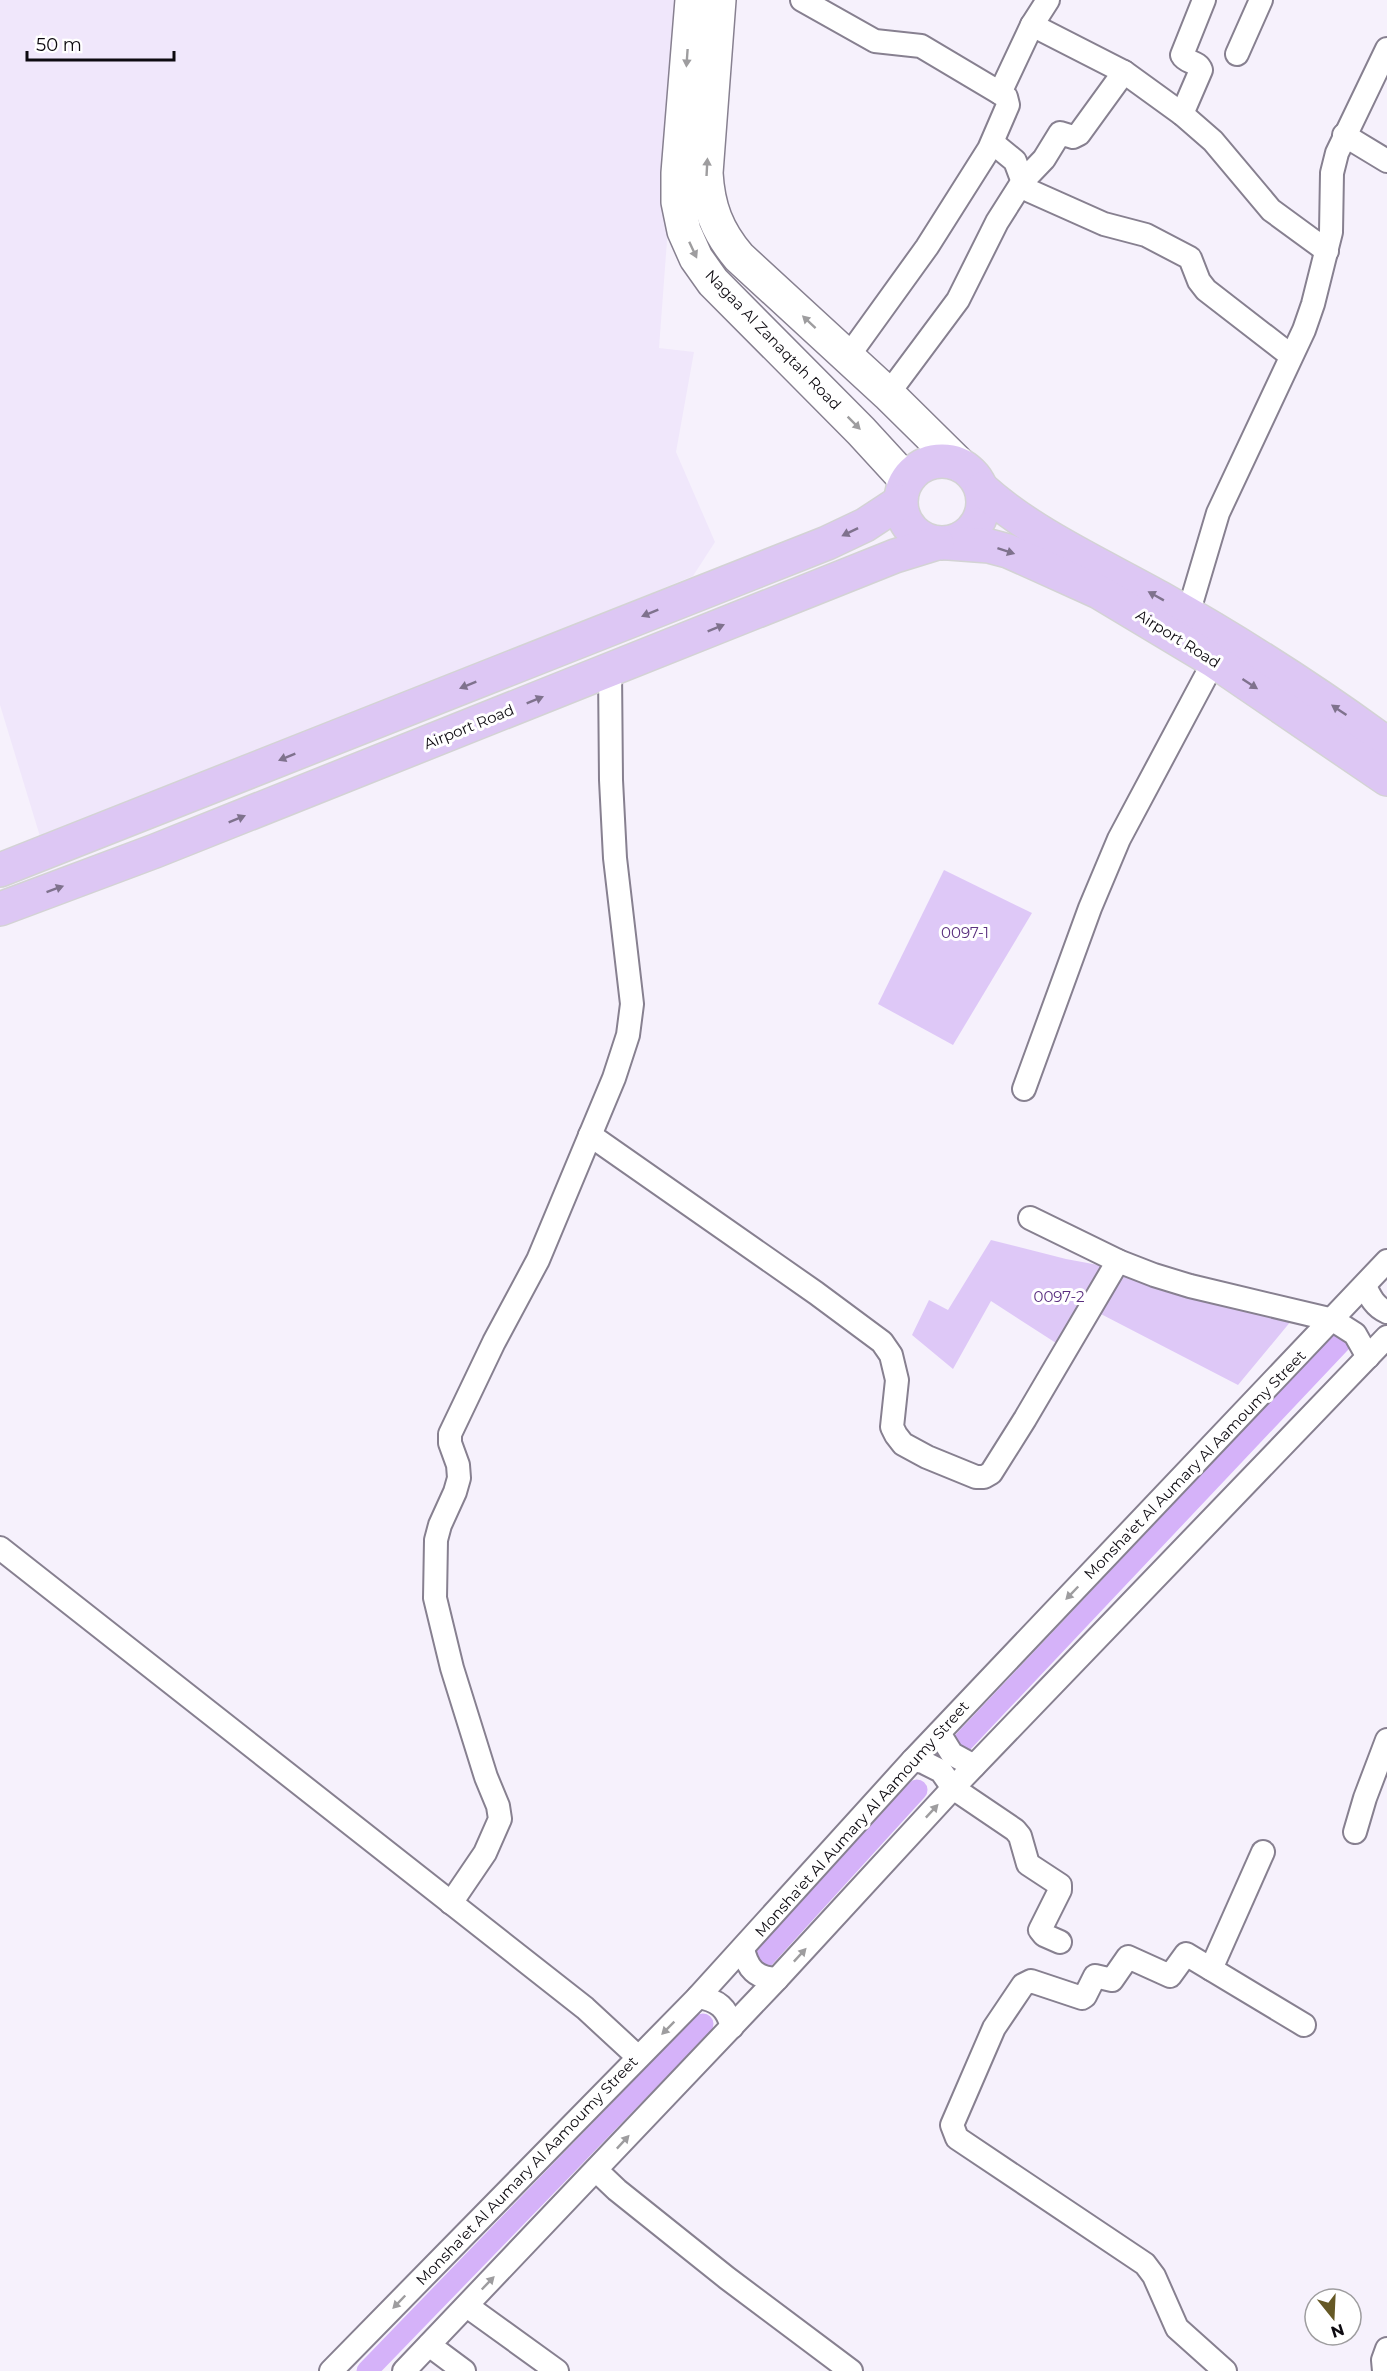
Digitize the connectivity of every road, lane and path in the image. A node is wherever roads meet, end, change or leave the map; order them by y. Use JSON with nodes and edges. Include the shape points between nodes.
{"nodes":[{"id":1,"x":692,"y":0,"type":"edge"},
{"id":2,"x":719,"y":0,"type":"edge"},
{"id":3,"x":802,"y":0,"type":"edge"},
{"id":4,"x":1048,"y":0,"type":"edge"},
{"id":5,"x":1204,"y":0,"type":"edge"},
{"id":6,"x":1261,"y":0,"type":"edge"},
{"id":7,"x":1032,"y":25,"type":"junction"},
{"id":8,"x":1387,"y":49,"type":"edge"},
{"id":9,"x":1237,"y":54,"type":"dead end"},
{"id":10,"x":1124,"y":72,"type":"junction"},
{"id":11,"x":1000,"y":93,"type":"junction"},
{"id":12,"x":1182,"y":114,"type":"junction"},
{"id":13,"x":1344,"y":135,"type":"junction"},
{"id":14,"x":993,"y":143,"type":"junction"},
{"id":15,"x":1387,"y":161,"type":"edge"},
{"id":16,"x":1023,"y":181,"type":"junction"},
{"id":17,"x":1327,"y":251,"type":"junction"},
{"id":18,"x":769,"y":285,"type":"junction"},
{"id":19,"x":742,"y":312,"type":"junction"},
{"id":20,"x":1290,"y":355,"type":"junction"},
{"id":21,"x":847,"y":358,"type":"junction"},
{"id":22,"x":888,"y":394,"type":"junction"},
{"id":23,"x":958,"y":464,"type":"junction"},
{"id":24,"x":982,"y":489,"type":"junction"},
{"id":25,"x":903,"y":491,"type":"junction"},
{"id":26,"x":943,"y":543,"type":"junction"},
{"id":27,"x":1188,"y":614,"type":"junction"},
{"id":28,"x":1214,"y":661,"type":"junction"},
{"id":29,"x":610,"y":670,"type":"junction"},
{"id":30,"x":1387,"y":744,"type":"edge"},
{"id":31,"x":1387,"y":779,"type":"edge"},
{"id":32,"x":0,"y":870,"type":"edge"},
{"id":33,"x":0,"y":909,"type":"edge"},
{"id":34,"x":1024,"y":1089,"type":"dead end"},
{"id":35,"x":590,"y":1135,"type":"junction"},
{"id":36,"x":1030,"y":1218,"type":"dead end"},
{"id":37,"x":1118,"y":1261,"type":"junction"},
{"id":38,"x":1387,"y":1261,"type":"edge"},
{"id":39,"x":1365,"y":1286,"type":"junction"},
{"id":40,"x":1387,"y":1312,"type":"edge"},
{"id":41,"x":1333,"y":1320,"type":"junction"},
{"id":42,"x":1387,"y":1337,"type":"edge"},
{"id":43,"x":1368,"y":1357,"type":"junction"},
{"id":44,"x":0,"y":1548,"type":"edge"},
{"id":45,"x":939,"y":1733,"type":"junction"},
{"id":46,"x":1387,"y":1740,"type":"edge"},
{"id":47,"x":913,"y":1760,"type":"junction"},
{"id":48,"x":974,"y":1766,"type":"junction"},
{"id":49,"x":953,"y":1788,"type":"junction"},
{"id":50,"x":1355,"y":1832,"type":"dead end"},
{"id":51,"x":1263,"y":1852,"type":"dead end"},
{"id":52,"x":451,"y":1904,"type":"junction"},
{"id":53,"x":1060,"y":1942,"type":"dead end"},
{"id":54,"x":743,"y":1948,"type":"junction"},
{"id":55,"x":1211,"y":1970,"type":"junction"},
{"id":56,"x":777,"y":1979,"type":"junction"},
{"id":57,"x":698,"y":1997,"type":"junction"},
{"id":58,"x":1304,"y":2025,"type":"dead end"},
{"id":59,"x":732,"y":2027,"type":"junction"},
{"id":60,"x":638,"y":2057,"type":"junction"},
{"id":61,"x":596,"y":2170,"type":"junction"},
{"id":62,"x":467,"y":2306,"type":"junction"},
{"id":63,"x":429,"y":2345,"type":"junction"},
{"id":64,"x":1387,"y":2349,"type":"edge"},
{"id":65,"x":332,"y":2371,"type":"edge"},
{"id":66,"x":404,"y":2371,"type":"edge"},
{"id":67,"x":464,"y":2371,"type":"edge"},
{"id":68,"x":557,"y":2371,"type":"edge"},
{"id":69,"x":851,"y":2371,"type":"edge"},
{"id":70,"x":1225,"y":2371,"type":"edge"},
{"id":71,"x":1384,"y":2371,"type":"edge"}],
"edges":[{"from":1,"to":19,"type":"street","name":"Nagaa Al Zanaqtah Road","one_way":true,"via":[[678,202],[684,231],[696,258]]},
{"from":18,"to":2,"type":"street","one_way":true,"via":[[724,239],[707,197]]},
{"from":3,"to":11,"type":"street","via":[[875,41],[921,46]]},
{"from":4,"to":7,"type":"street"},
{"from":5,"to":12,"type":"street","via":[[1182,55],[1201,70]]},
{"from":6,"to":9,"type":"street"},
{"from":7,"to":10,"type":"street"},
{"from":7,"to":11,"type":"street"},
{"from":8,"to":13,"type":"street"},
{"from":10,"to":12,"type":"street"},
{"from":10,"to":16,"type":"street","via":[[1079,134],[1073,137],[1060,133],[1044,159]]},
{"from":11,"to":14,"type":"street","via":[[1008,105]]},
{"from":12,"to":17,"type":"street","via":[[1226,156],[1271,210]]},
{"from":13,"to":15,"type":"street"},
{"from":13,"to":17,"type":"street","via":[[1332,173]]},
{"from":14,"to":16,"type":"street","via":[[1015,161]]},
{"from":14,"to":21,"type":"street","via":[[927,247]]},
{"from":16,"to":20,"type":"street","via":[[1030,190],[1104,224],[1146,235],[1190,258],[1206,290]]},
{"from":16,"to":22,"type":"street","via":[[988,238],[962,294]]},
{"from":17,"to":20,"type":"street","via":[[1304,330]]},
{"from":18,"to":19,"type":"street"},
{"from":21,"to":18,"type":"street","one_way":true},
{"from":19,"to":25,"type":"street","name":"Nagaa Al Zanaqtah Road","one_way":true,"via":[[861,431]]},
{"from":20,"to":27,"type":"street","via":[[1218,513]]},
{"from":21,"to":22,"type":"street"},
{"from":22,"to":23,"type":"street"},
{"from":23,"to":24,"type":"main road","via":[[977,478]]},
{"from":23,"to":25,"type":"main road","via":[[947,460],[924,464],[914,471]]},
{"from":24,"to":26,"type":"main road","via":[[984,501],[978,523],[970,532]]},
{"from":27,"to":24,"type":"main road","name":"Airport Road","one_way":true,"via":[[1020,519]]},
{"from":25,"to":26,"type":"main road","via":[[902,514],[907,525],[925,540]]},
{"from":25,"to":32,"type":"main road","one_way":true,"via":[[865,525],[827,543]]},
{"from":26,"to":28,"type":"main road","name":"Airport Road","one_way":true,"via":[[989,546],[1027,558],[1100,592]]},
{"from":29,"to":26,"type":"main road","name":"Airport Road","one_way":true,"via":[[895,556]]},
{"from":30,"to":27,"type":"main road","name":"Airport Road","one_way":true},
{"from":28,"to":31,"type":"main road","name":"Airport Road","one_way":true},
{"from":28,"to":34,"type":"street","via":[[1119,840]]},
{"from":33,"to":29,"type":"main road","name":"Airport Road","one_way":true},
{"from":29,"to":35,"type":"street","via":[[615,858],[632,1004],[628,1035]]},
{"from":35,"to":37,"type":"street","via":[[882,1342],[891,1354],[897,1380],[892,1427],[896,1435],[903,1444],[927,1458],[976,1477],[991,1473]]},
{"from":35,"to":52,"type":"street","via":[[538,1260],[450,1434],[459,1478],[436,1540],[435,1598],[452,1668],[500,1819],[484,1853]]},
{"from":36,"to":37,"type":"street"},
{"from":37,"to":41,"type":"street","via":[[1190,1286]]},
{"from":38,"to":39,"type":"street","name":"Monsha'et Al Aumary Al Aamoumy Street"},
{"from":39,"to":40,"type":"street","via":[[1371,1299]]},
{"from":39,"to":41,"type":"street","name":"Monsha'et Al Aumary Al Aamoumy Street"},
{"from":41,"to":43,"type":"street","via":[[1355,1334]]},
{"from":41,"to":45,"type":"street","name":"Monsha'et Al Aumary Al Aamoumy Street","one_way":true},
{"from":42,"to":43,"type":"street"},
{"from":43,"to":48,"type":"street"},
{"from":44,"to":52,"type":"street"},
{"from":45,"to":47,"type":"street","name":"Monsha'et Al Aumary Al Aamoumy Street"},
{"from":45,"to":48,"type":"street","via":[[952,1754]]},
{"from":46,"to":50,"type":"street"},
{"from":47,"to":49,"type":"street","via":[[941,1771]]},
{"from":47,"to":54,"type":"street","name":"Monsha'et Al Aumary Al Aamoumy Street"},
{"from":48,"to":49,"type":"street"},
{"from":49,"to":53,"type":"street","via":[[1015,1830],[1028,1864],[1060,1885],[1040,1930]]},
{"from":56,"to":49,"type":"street","one_way":true},
{"from":51,"to":55,"type":"street"},
{"from":52,"to":60,"type":"street","via":[[585,2008]]},
{"from":54,"to":56,"type":"street","via":[[745,1961],[753,1972]]},
{"from":54,"to":57,"type":"street","name":"Monsha'et Al Aumary Al Aamoumy Street"},
{"from":55,"to":58,"type":"street"},
{"from":55,"to":70,"type":"street","via":[[1186,1954],[1170,1976],[1130,1956],[1112,1980],[1095,1976],[1082,1998],[1035,1981],[1027,1982],[994,2028],[952,2125],[957,2138],[1145,2264],[1177,2328]]},
{"from":56,"to":59,"type":"street"},
{"from":57,"to":59,"type":"street","via":[[722,2005]]},
{"from":57,"to":60,"type":"street","name":"Monsha'et Al Aumary Al Aamoumy Street","one_way":true},
{"from":61,"to":59,"type":"street","one_way":true},
{"from":60,"to":65,"type":"street","name":"Monsha'et Al Aumary Al Aamoumy Street","one_way":true},
{"from":62,"to":61,"type":"street","one_way":true},
{"from":61,"to":69,"type":"street","via":[[727,2278]]},
{"from":62,"to":63,"type":"street"},
{"from":62,"to":68,"type":"street"},
{"from":63,"to":66,"type":"street"},
{"from":63,"to":67,"type":"street"},
{"from":64,"to":71,"type":"street"}]}
